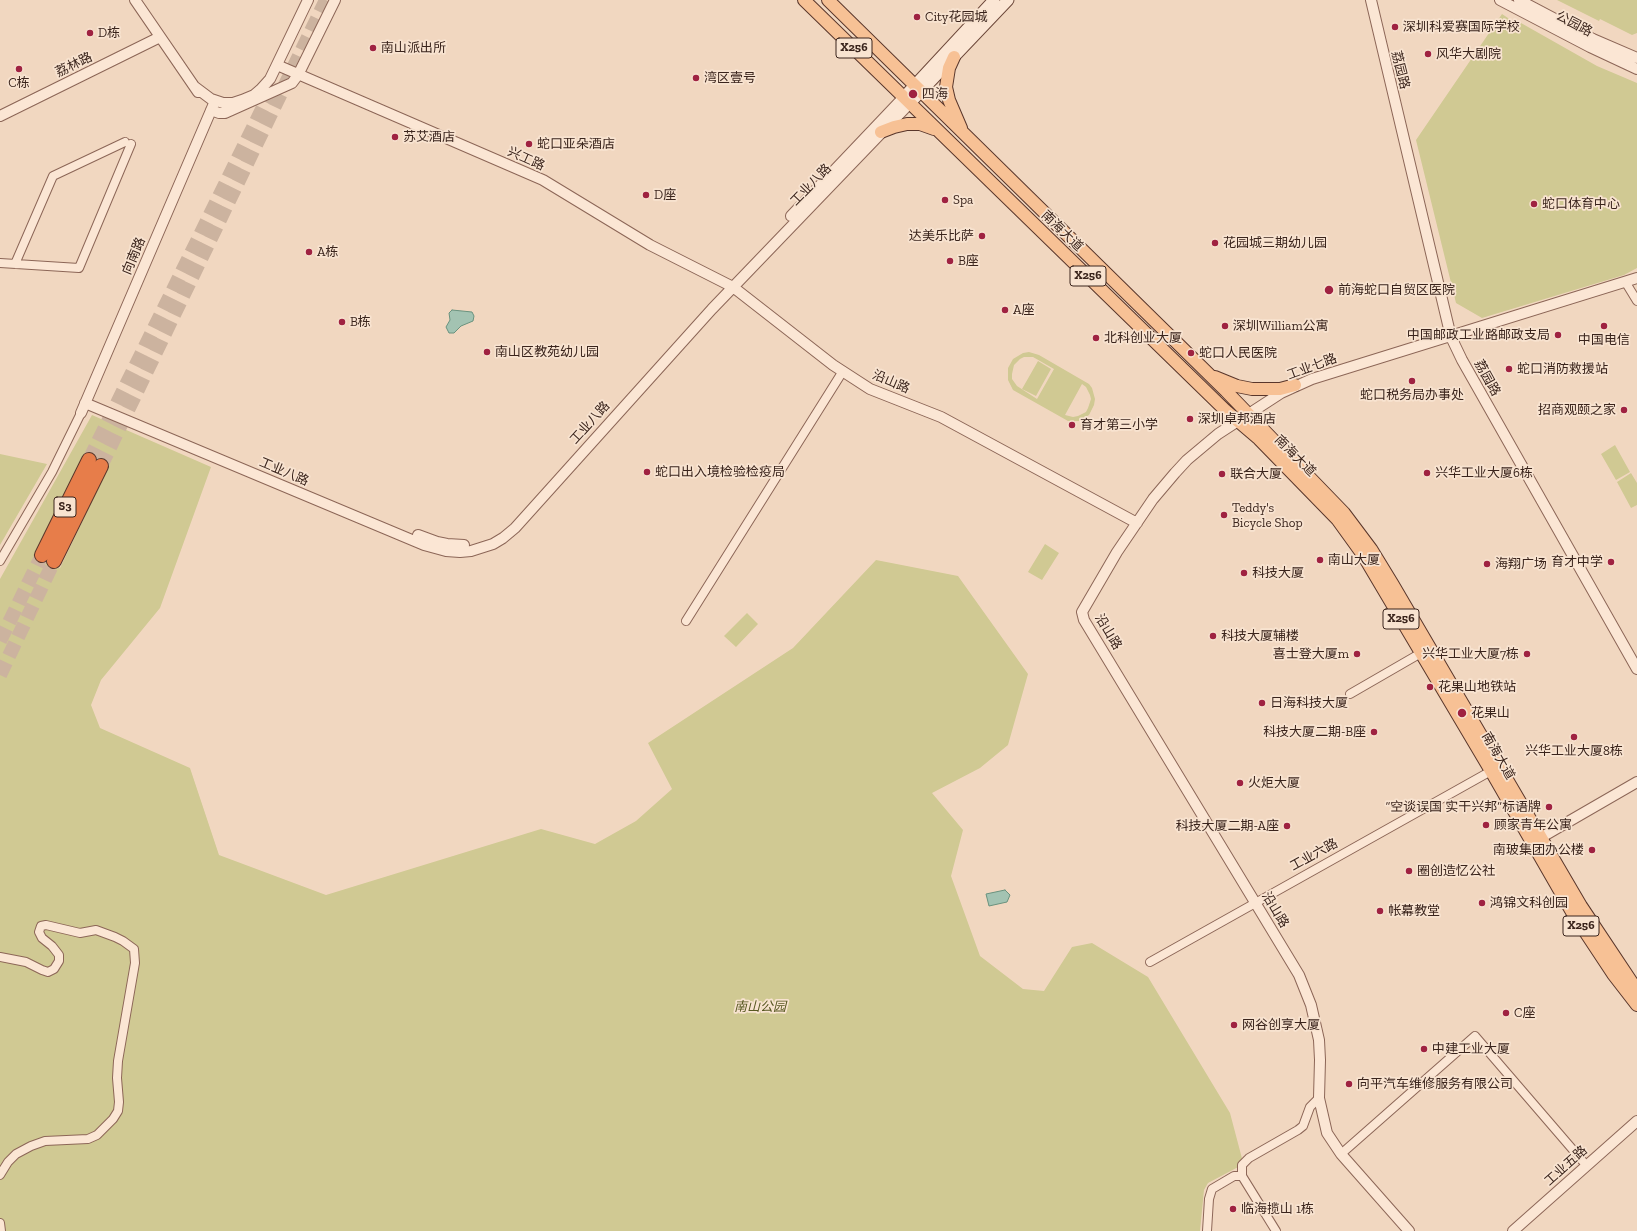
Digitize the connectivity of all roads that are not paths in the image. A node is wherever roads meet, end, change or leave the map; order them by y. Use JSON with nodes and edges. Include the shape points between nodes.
{"nodes":[{"id":1,"x":135,"y":0,"type":"edge"},
{"id":2,"x":308,"y":0,"type":"edge"},
{"id":3,"x":335,"y":0,"type":"edge"},
{"id":4,"x":804,"y":0,"type":"edge"},
{"id":5,"x":828,"y":0,"type":"edge"},
{"id":6,"x":1008,"y":0,"type":"edge"},
{"id":7,"x":1371,"y":0,"type":"edge"},
{"id":8,"x":1500,"y":0,"type":"edge"},
{"id":9,"x":1519,"y":0,"type":"edge"},
{"id":10,"x":992,"y":1,"type":"edge"},
{"id":11,"x":160,"y":37,"type":"junction"},
{"id":12,"x":954,"y":57,"type":"junction"},
{"id":13,"x":1637,"y":58,"type":"edge"},
{"id":14,"x":277,"y":65,"type":"junction"},
{"id":15,"x":1637,"y":69,"type":"edge"},
{"id":16,"x":298,"y":75,"type":"junction"},
{"id":17,"x":917,"y":89,"type":"junction"},
{"id":18,"x":907,"y":100,"type":"junction"},
{"id":19,"x":213,"y":106,"type":"junction"},
{"id":20,"x":0,"y":116,"type":"edge"},
{"id":21,"x":939,"y":131,"type":"junction"},
{"id":22,"x":882,"y":132,"type":"junction"},
{"id":23,"x":966,"y":136,"type":"junction"},
{"id":24,"x":0,"y":263,"type":"edge"},
{"id":25,"x":15,"y":264,"type":"junction"},
{"id":26,"x":1637,"y":278,"type":"edge"},
{"id":27,"x":1626,"y":283,"type":"junction"},
{"id":28,"x":730,"y":286,"type":"junction"},
{"id":29,"x":1637,"y":301,"type":"edge"},
{"id":30,"x":1452,"y":336,"type":"junction"},
{"id":31,"x":1204,"y":370,"type":"junction"},
{"id":32,"x":842,"y":371,"type":"junction"},
{"id":33,"x":1295,"y":385,"type":"junction"},
{"id":34,"x":84,"y":405,"type":"junction"},
{"id":35,"x":1243,"y":418,"type":"junction"},
{"id":36,"x":95,"y":463,"type":"tunnel mouth"},
{"id":37,"x":1137,"y":523,"type":"junction"},
{"id":38,"x":48,"y":558,"type":"tunnel mouth"},
{"id":39,"x":0,"y":561,"type":"edge"},
{"id":40,"x":1084,"y":608,"type":"joint"},
{"id":41,"x":686,"y":620,"type":"dead end"},
{"id":42,"x":1421,"y":653,"type":"junction"},
{"id":43,"x":1637,"y":669,"type":"edge"},
{"id":44,"x":1350,"y":694,"type":"dead end"},
{"id":45,"x":1491,"y":771,"type":"junction"},
{"id":46,"x":1637,"y":782,"type":"edge"},
{"id":47,"x":1536,"y":840,"type":"junction"},
{"id":48,"x":1255,"y":902,"type":"junction"},
{"id":49,"x":0,"y":957,"type":"edge"},
{"id":50,"x":1150,"y":962,"type":"dead end"},
{"id":51,"x":1637,"y":990,"type":"edge"},
{"id":52,"x":1637,"y":1005,"type":"edge"},
{"id":53,"x":1319,"y":1098,"type":"junction"},
{"id":54,"x":1637,"y":1121,"type":"edge"},
{"id":55,"x":1341,"y":1154,"type":"junction"},
{"id":56,"x":1586,"y":1165,"type":"junction"},
{"id":57,"x":0,"y":1175,"type":"edge"},
{"id":58,"x":1242,"y":1176,"type":"junction"},
{"id":59,"x":0,"y":1223,"type":"edge"},
{"id":60,"x":1,"y":1231,"type":"edge"},
{"id":61,"x":1207,"y":1231,"type":"edge"},
{"id":62,"x":1276,"y":1231,"type":"edge"},
{"id":63,"x":1409,"y":1231,"type":"edge"},
{"id":64,"x":1513,"y":1231,"type":"edge"}],
"edges":[{"from":1,"to":11,"type":"street"},
{"from":2,"to":14,"type":"street"},
{"from":3,"to":16,"type":"street"},
{"from":4,"to":18,"type":"main road","name":"南海大道","number":"X256"},
{"from":5,"to":17,"type":"main road","name":"南海大道","number":"X256"},
{"from":6,"to":12,"type":"main road","name":"工业八路"},
{"from":7,"to":30,"type":"street","name":"荔园路"},
{"from":8,"to":15,"type":"street","name":"公园路"},
{"from":9,"to":13,"type":"street","name":"公园路","via":[[1593,39]]},
{"from":10,"to":17,"type":"main road","name":"工业八路"},
{"from":11,"to":19,"type":"street","via":[[195,87]]},
{"from":11,"to":20,"type":"street","name":"荔林路"},
{"from":12,"to":17,"type":"main road","name":"工业八路"},
{"from":12,"to":23,"type":"main road","via":[[947,75],[947,93]]},
{"from":14,"to":16,"type":"street","name":"兴工路"},
{"from":14,"to":19,"type":"street","via":[[267,83],[254,95],[233,103]]},
{"from":16,"to":19,"type":"street","via":[[292,83],[225,113],[219,113]]},
{"from":16,"to":28,"type":"street","name":"兴工路","via":[[543,180],[650,245]]},
{"from":17,"to":18,"type":"main road","name":"工业八路"},
{"from":17,"to":23,"type":"main road","name":"南海大道","number":"X256"},
{"from":18,"to":21,"type":"main road","name":"南海大道","number":"X256"},
{"from":18,"to":22,"type":"street","name":"工业八路"},
{"from":18,"to":28,"type":"street","name":"工业八路"},
{"from":19,"to":34,"type":"street","name":"向南路"},
{"from":21,"to":22,"type":"main road","via":[[913,124],[900,125]]},
{"from":21,"to":35,"type":"main road","name":"南海大道","number":"X256"},
{"from":22,"to":28,"type":"street","name":"工业八路"},
{"from":23,"to":31,"type":"main road","name":"南海大道","number":"X256"},
{"from":24,"to":25,"type":"street"},
{"from":25,"to":25,"type":"street","via":[[79,268],[128,143],[53,176]]},
{"from":26,"to":27,"type":"street","name":"工业七路"},
{"from":27,"to":29,"type":"street"},
{"from":27,"to":30,"type":"street","name":"工业七路"},
{"from":28,"to":32,"type":"street","name":"沿山路"},
{"from":28,"to":34,"type":"street","name":"工业八路","via":[[510,523],[490,538],[470,544],[447,544],[427,539]]},
{"from":30,"to":33,"type":"street","name":"工业七路"},
{"from":30,"to":43,"type":"street","name":"荔园路","via":[[1462,360]]},
{"from":31,"to":33,"type":"main road","via":[[1220,380],[1252,389],[1280,389]]},
{"from":31,"to":35,"type":"main road","name":"南海大道","number":"X256"},
{"from":32,"to":37,"type":"street","name":"沿山路","via":[[870,389],[941,417]]},
{"from":32,"to":41,"type":"street"},
{"from":33,"to":35,"type":"street","name":"工业七路"},
{"from":34,"to":39,"type":"street","via":[[52,472]]},
{"from":35,"to":37,"type":"street","name":"工业七路","via":[[1218,434],[1187,460],[1163,486]]},
{"from":35,"to":42,"type":"main road","name":"南海大道","number":"X256","via":[[1259,439],[1337,519],[1362,555]]},
{"from":35,"to":47,"type":"main road","name":"南海大道","number":"X256","via":[[1334,502],[1371,550]]},
{"from":36,"to":38,"type":"highway","number":"S3"},
{"from":37,"to":40,"type":"street","name":"工业七路"},
{"from":40,"to":48,"type":"street","name":"沿山路","via":[[1084,620]]},
{"from":42,"to":44,"type":"street"},
{"from":42,"to":45,"type":"main road","name":"南海大道","number":"X256"},
{"from":45,"to":47,"type":"main road","name":"南海大道","number":"X256"},
{"from":45,"to":48,"type":"street","name":"工业六路"},
{"from":46,"to":47,"type":"street"},
{"from":47,"to":51,"type":"main road","name":"南海大道","number":"X256"},
{"from":47,"to":52,"type":"main road","name":"南海大道","number":"X256","via":[[1572,912]]},
{"from":48,"to":50,"type":"street","name":"工业六路"},
{"from":48,"to":53,"type":"street","name":"沿山路","via":[[1299,975],[1311,1005],[1319,1040]]},
{"from":49,"to":57,"type":"street","via":[[26,962],[48,972],[54,969],[59,961],[59,955],[39,932],[41,926],[46,925],[80,933],[96,930],[115,937],[134,949],[135,964],[116,1078],[118,1111],[113,1119],[97,1135],[88,1139],[45,1141],[31,1146],[16,1154]]},
{"from":53,"to":55,"type":"street","name":"沿山路","via":[[1326,1133]]},
{"from":53,"to":58,"type":"street","via":[[1310,1107],[1303,1126],[1249,1158],[1242,1165]]},
{"from":54,"to":56,"type":"street","name":"工业五路"},
{"from":55,"to":56,"type":"street","via":[[1475,1036]]},
{"from":55,"to":63,"type":"street","name":"沿山路"},
{"from":56,"to":64,"type":"street","name":"工业五路"},
{"from":58,"to":61,"type":"street","via":[[1234,1176],[1212,1190]]},
{"from":58,"to":62,"type":"street"},
{"from":59,"to":60,"type":"street"}]}
